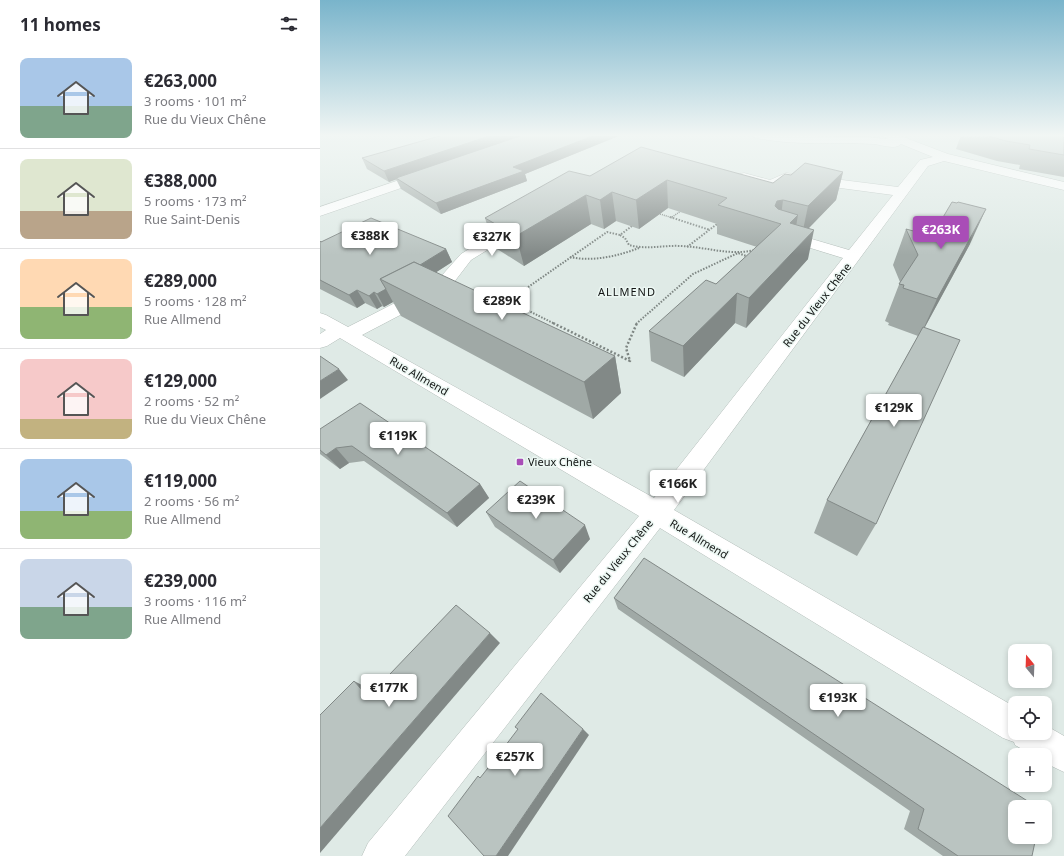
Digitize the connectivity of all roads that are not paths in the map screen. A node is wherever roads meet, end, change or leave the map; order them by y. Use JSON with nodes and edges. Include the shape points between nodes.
{"nodes":[{"id":1,"x":427,"y":175,"type":"edge"},
{"id":2,"x":737,"y":175,"type":"edge"},
{"id":3,"x":915,"y":175,"type":"edge"},
{"id":4,"x":1015,"y":175,"type":"edge"},
{"id":5,"x":1064,"y":186,"type":"edge"},
{"id":6,"x":903,"y":192,"type":"junction"},
{"id":7,"x":320,"y":212,"type":"edge"},
{"id":8,"x":533,"y":216,"type":"edge"},
{"id":9,"x":782,"y":235,"type":"edge"},
{"id":10,"x":854,"y":257,"type":"junction"},
{"id":11,"x":447,"y":280,"type":"junction"},
{"id":12,"x":505,"y":304,"type":"edge"},
{"id":13,"x":332,"y":331,"type":"edge"},
{"id":14,"x":657,"y":514,"type":"junction"},
{"id":15,"x":1008,"y":722,"type":"edge"},
{"id":16,"x":1039,"y":740,"type":"edge"},
{"id":17,"x":1064,"y":755,"type":"edge"},
{"id":18,"x":381,"y":856,"type":"edge"}],
"edges":[{"from":1,"to":7,"type":"street"},
{"from":2,"to":6,"type":"street","via":[[771,184],[786,177]]},
{"from":3,"to":6,"type":"street","name":"Rue du Vieux Chêne"},
{"from":4,"to":5,"type":"street"},
{"from":6,"to":10,"type":"street","name":"Rue du Vieux Chêne"},
{"from":8,"to":11,"type":"street","via":[[466,257]]},
{"from":9,"to":10,"type":"street"},
{"from":10,"to":14,"type":"street","name":"Rue du Vieux Chêne"},
{"from":11,"to":12,"type":"street"},
{"from":11,"to":13,"type":"street","via":[[442,286]]},
{"from":13,"to":14,"type":"street","name":"Rue Allmend"},
{"from":14,"to":15,"type":"street","name":"Rue Allmend"},
{"from":14,"to":18,"type":"street","name":"Rue du Vieux Chêne"},
{"from":16,"to":17,"type":"street"}]}
